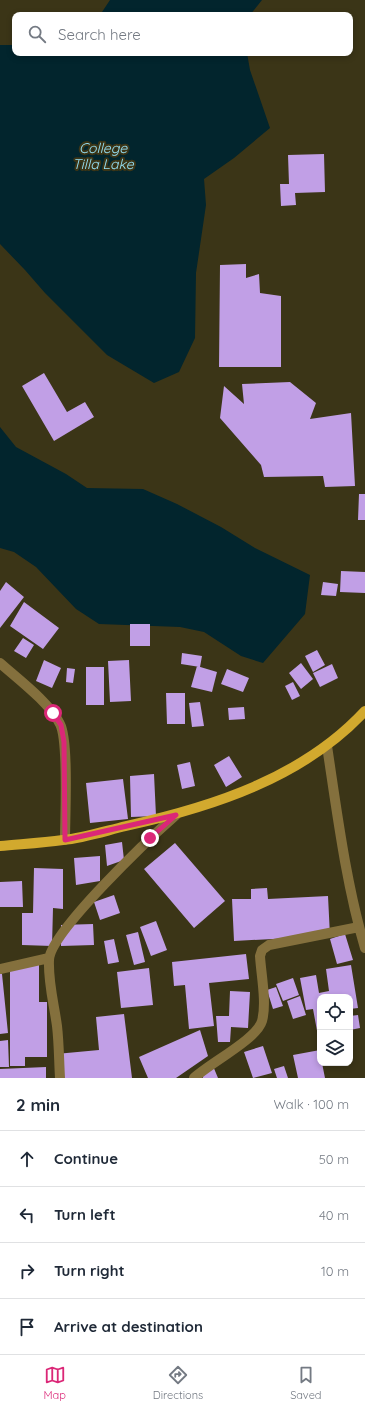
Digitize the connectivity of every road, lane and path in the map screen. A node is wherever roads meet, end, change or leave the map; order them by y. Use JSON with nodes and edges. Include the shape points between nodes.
{"nodes":[{"id":1,"x":0,"y":663,"type":"edge"},
{"id":2,"x":365,"y":711,"type":"edge"},
{"id":3,"x":327,"y":746,"type":"junction"},
{"id":4,"x":176,"y":815,"type":"junction"},
{"id":5,"x":65,"y":840,"type":"junction"},
{"id":6,"x":0,"y":846,"type":"edge"},
{"id":7,"x":359,"y":927,"type":"junction"},
{"id":8,"x":365,"y":948,"type":"edge"},
{"id":9,"x":49,"y":958,"type":"junction"},
{"id":10,"x":0,"y":969,"type":"edge"},
{"id":11,"x":60,"y":1078,"type":"edge"},
{"id":12,"x":194,"y":1078,"type":"edge"}],
"edges":[{"from":1,"to":5,"type":"street","via":[[53,713],[61,725],[64,742]]},
{"from":2,"to":3,"type":"main road","via":[[349,729]]},
{"from":3,"to":4,"type":"main road","via":[[284,773],[216,803]]},
{"from":3,"to":7,"type":"street"},
{"from":4,"to":5,"type":"main road"},
{"from":4,"to":9,"type":"street","via":[[150,838],[71,920],[56,940]]},
{"from":5,"to":6,"type":"main road"},
{"from":7,"to":8,"type":"street"},
{"from":7,"to":12,"type":"street","via":[[269,945],[262,950],[262,1021],[255,1034]]},
{"from":9,"to":10,"type":"street"},
{"from":9,"to":11,"type":"street"}]}
